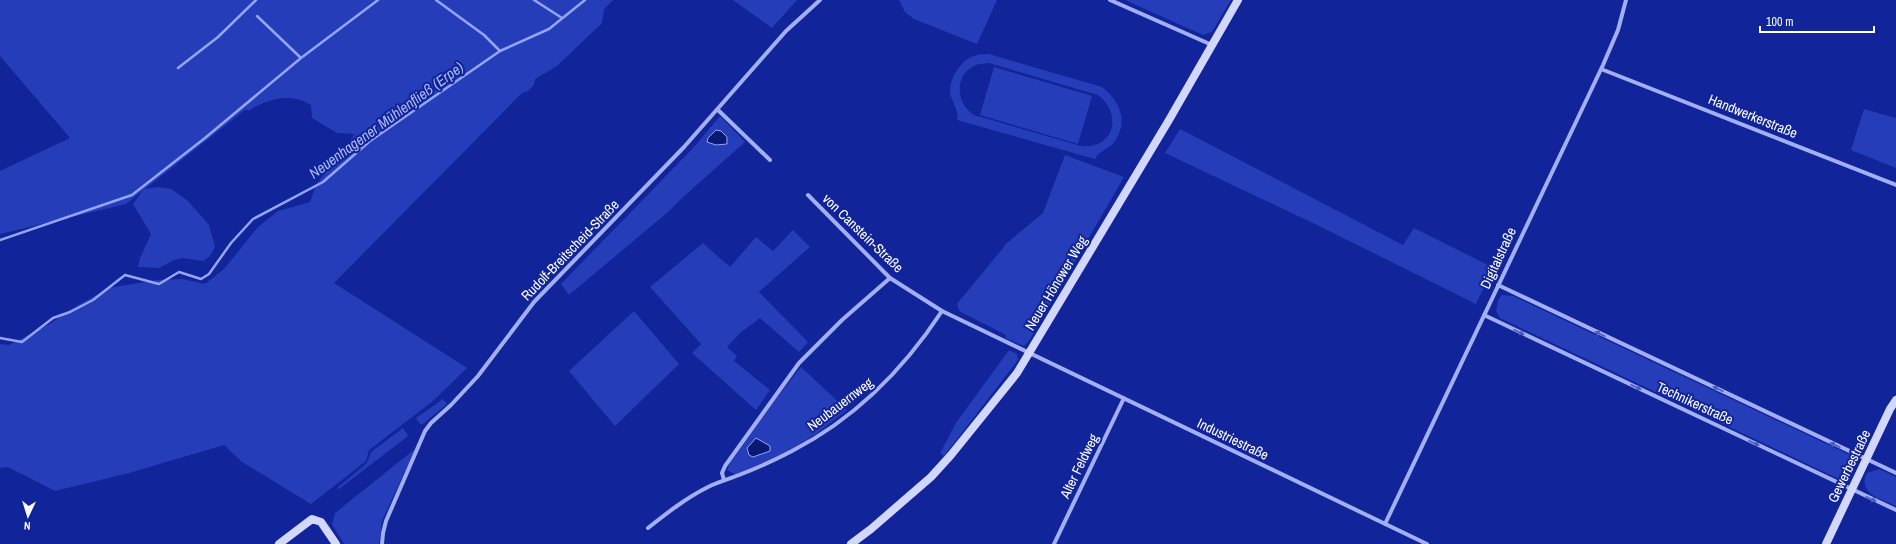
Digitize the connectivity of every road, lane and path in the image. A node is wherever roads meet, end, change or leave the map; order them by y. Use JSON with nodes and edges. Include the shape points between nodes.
{"nodes":[{"id":1,"x":820,"y":0,"type":"edge"},
{"id":2,"x":1110,"y":0,"type":"edge"},
{"id":3,"x":1238,"y":0,"type":"edge"},
{"id":4,"x":1626,"y":0,"type":"edge"},
{"id":5,"x":1212,"y":45,"type":"junction"},
{"id":6,"x":1601,"y":69,"type":"junction"},
{"id":7,"x":718,"y":110,"type":"junction"},
{"id":8,"x":770,"y":160,"type":"dead end"},
{"id":9,"x":1896,"y":184,"type":"edge"},
{"id":10,"x":808,"y":195,"type":"dead end"},
{"id":11,"x":890,"y":278,"type":"junction"},
{"id":12,"x":1498,"y":285,"type":"junction"},
{"id":13,"x":942,"y":311,"type":"junction"},
{"id":14,"x":1484,"y":315,"type":"junction"},
{"id":15,"x":1030,"y":353,"type":"junction"},
{"id":16,"x":1124,"y":398,"type":"junction"},
{"id":17,"x":1896,"y":400,"type":"edge"},
{"id":18,"x":1866,"y":459,"type":"junction"},
{"id":19,"x":1896,"y":473,"type":"edge"},
{"id":20,"x":724,"y":480,"type":"junction"},
{"id":21,"x":1852,"y":489,"type":"junction"},
{"id":22,"x":1896,"y":510,"type":"edge"},
{"id":23,"x":1385,"y":524,"type":"junction"},
{"id":24,"x":648,"y":528,"type":"dead end"},
{"id":25,"x":279,"y":544,"type":"edge"},
{"id":26,"x":336,"y":544,"type":"edge"},
{"id":27,"x":382,"y":544,"type":"edge"},
{"id":28,"x":851,"y":544,"type":"edge"},
{"id":29,"x":1054,"y":544,"type":"edge"},
{"id":30,"x":1427,"y":544,"type":"edge"},
{"id":31,"x":1826,"y":544,"type":"edge"}],
"edges":[{"from":1,"to":7,"type":"street","name":"Rudolf-Breitscheid-Straße","via":[[786,31]]},
{"from":2,"to":5,"type":"street"},
{"from":3,"to":5,"type":"main road","name":"Neuer Hönower Weg"},
{"from":4,"to":6,"type":"street","name":"Digitalstraße","via":[[1618,30]]},
{"from":5,"to":15,"type":"main road","name":"Neuer Hönower Weg"},
{"from":6,"to":9,"type":"street","name":"Handwerkerstraße"},
{"from":6,"to":12,"type":"street","name":"Digitalstraße"},
{"from":7,"to":8,"type":"street"},
{"from":7,"to":27,"type":"street","name":"Rudolf-Breitscheid-Straße","via":[[534,302],[478,376],[431,423],[425,431],[386,521]]},
{"from":10,"to":11,"type":"street","name":"von Canstein-Straße"},
{"from":11,"to":13,"type":"street","name":"von Canstein-Straße"},
{"from":11,"to":20,"type":"street","via":[[842,320],[799,363],[725,466],[722,473]]},
{"from":12,"to":14,"type":"street","name":"Digitalstraße"},
{"from":18,"to":12,"type":"street","name":"Technikerstraße","one_way":true},
{"from":13,"to":15,"type":"street","name":"von Canstein-Straße"},
{"from":13,"to":20,"type":"street","name":"Neubauernweg","via":[[921,343],[898,369],[841,420],[792,451]]},
{"from":14,"to":21,"type":"street","name":"Technikerstraße","one_way":true},
{"from":14,"to":23,"type":"street","name":"Digitalstraße"},
{"from":15,"to":16,"type":"street","name":"Industriestraße"},
{"from":15,"to":28,"type":"main road","name":"Neuer Hönower Weg","via":[[952,455],[907,499]]},
{"from":16,"to":23,"type":"street","name":"Industriestraße"},
{"from":16,"to":29,"type":"street","name":"Alter Feldweg"},
{"from":17,"to":18,"type":"main road","name":"Gewerbestraße"},
{"from":18,"to":19,"type":"street","name":"Technikerstraße"},
{"from":18,"to":21,"type":"main road","name":"Gewerbestraße"},
{"from":20,"to":24,"type":"street","name":"Neubauernweg","via":[[688,498]]},
{"from":21,"to":22,"type":"street","name":"Technikerstraße","one_way":true},
{"from":21,"to":31,"type":"main road","name":"Gewerbestraße"},
{"from":23,"to":30,"type":"street","name":"Industriestraße"},
{"from":25,"to":26,"type":"main road","via":[[308,521],[317,519]]}]}
